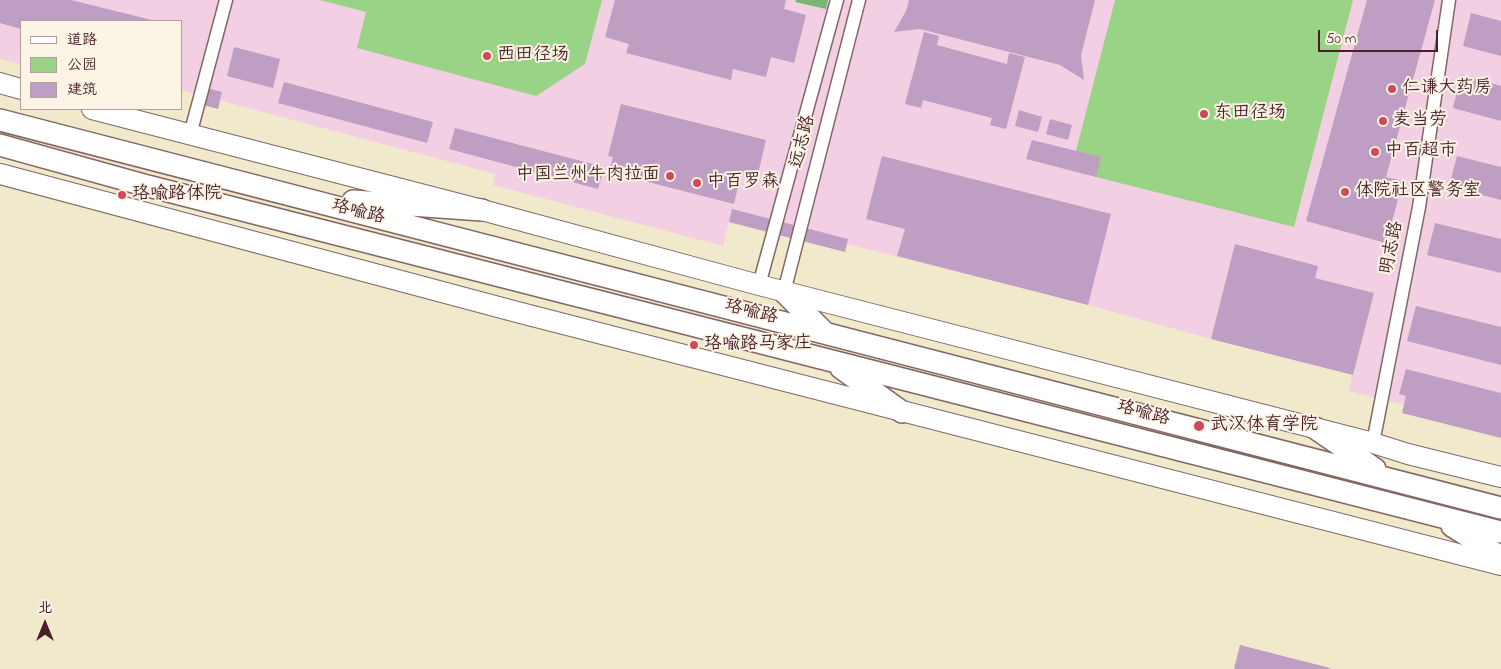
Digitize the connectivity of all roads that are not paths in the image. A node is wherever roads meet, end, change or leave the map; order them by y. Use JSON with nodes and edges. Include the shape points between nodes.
{"nodes":[{"id":1,"x":226,"y":0,"type":"edge"},
{"id":2,"x":837,"y":0,"type":"edge"},
{"id":3,"x":859,"y":0,"type":"edge"},
{"id":4,"x":1449,"y":0,"type":"edge"},
{"id":5,"x":0,"y":83,"type":"edge"},
{"id":6,"x":20,"y":89,"type":"edge"},
{"id":7,"x":96,"y":110,"type":"edge"},
{"id":8,"x":0,"y":120,"type":"edge"},
{"id":9,"x":190,"y":135,"type":"junction"},
{"id":10,"x":0,"y":145,"type":"edge"},
{"id":11,"x":0,"y":174,"type":"edge"},
{"id":12,"x":298,"y":197,"type":"junction"},
{"id":13,"x":482,"y":210,"type":"junction"},
{"id":14,"x":759,"y":285,"type":"junction"},
{"id":15,"x":784,"y":292,"type":"junction"},
{"id":16,"x":823,"y":332,"type":"junction"},
{"id":17,"x":831,"y":360,"type":"junction"},
{"id":18,"x":902,"y":412,"type":"junction"},
{"id":19,"x":1314,"y":428,"type":"junction"},
{"id":20,"x":1373,"y":443,"type":"junction"},
{"id":21,"x":1501,"y":478,"type":"edge"},
{"id":22,"x":1390,"y":479,"type":"junction"},
{"id":23,"x":1501,"y":508,"type":"edge"},
{"id":24,"x":1435,"y":516,"type":"junction"},
{"id":25,"x":1501,"y":532,"type":"edge"},
{"id":26,"x":1501,"y":557,"type":"edge"},
{"id":27,"x":1501,"y":565,"type":"edge"}],
"edges":[{"from":1,"to":9,"type":"street"},
{"from":2,"to":14,"type":"street","name":"远志路"},
{"from":3,"to":15,"type":"street","name":"远志路"},
{"from":4,"to":20,"type":"street","name":"明志路","via":[[1419,207]]},
{"from":5,"to":6,"type":"main road"},
{"from":7,"to":9,"type":"main road"},
{"from":8,"to":12,"type":"highway","name":"珞喻路"},
{"from":9,"to":13,"type":"main road"},
{"from":10,"to":17,"type":"highway","name":"珞喻路"},
{"from":11,"to":18,"type":"main road"},
{"from":12,"to":13,"type":"highway"},
{"from":12,"to":16,"type":"highway","name":"珞喻路"},
{"from":13,"to":14,"type":"main road"},
{"from":14,"to":15,"type":"main road"},
{"from":15,"to":16,"type":"highway"},
{"from":15,"to":19,"type":"main road"},
{"from":16,"to":22,"type":"highway","name":"珞喻路"},
{"from":17,"to":18,"type":"highway"},
{"from":17,"to":24,"type":"highway","name":"珞喻路"},
{"from":18,"to":27,"type":"main road"},
{"from":19,"to":20,"type":"main road"},
{"from":19,"to":22,"type":"highway"},
{"from":20,"to":21,"type":"main road"},
{"from":22,"to":23,"type":"highway","name":"珞喻路"},
{"from":24,"to":25,"type":"highway","name":"珞喻路"},
{"from":24,"to":26,"type":"highway"}]}
